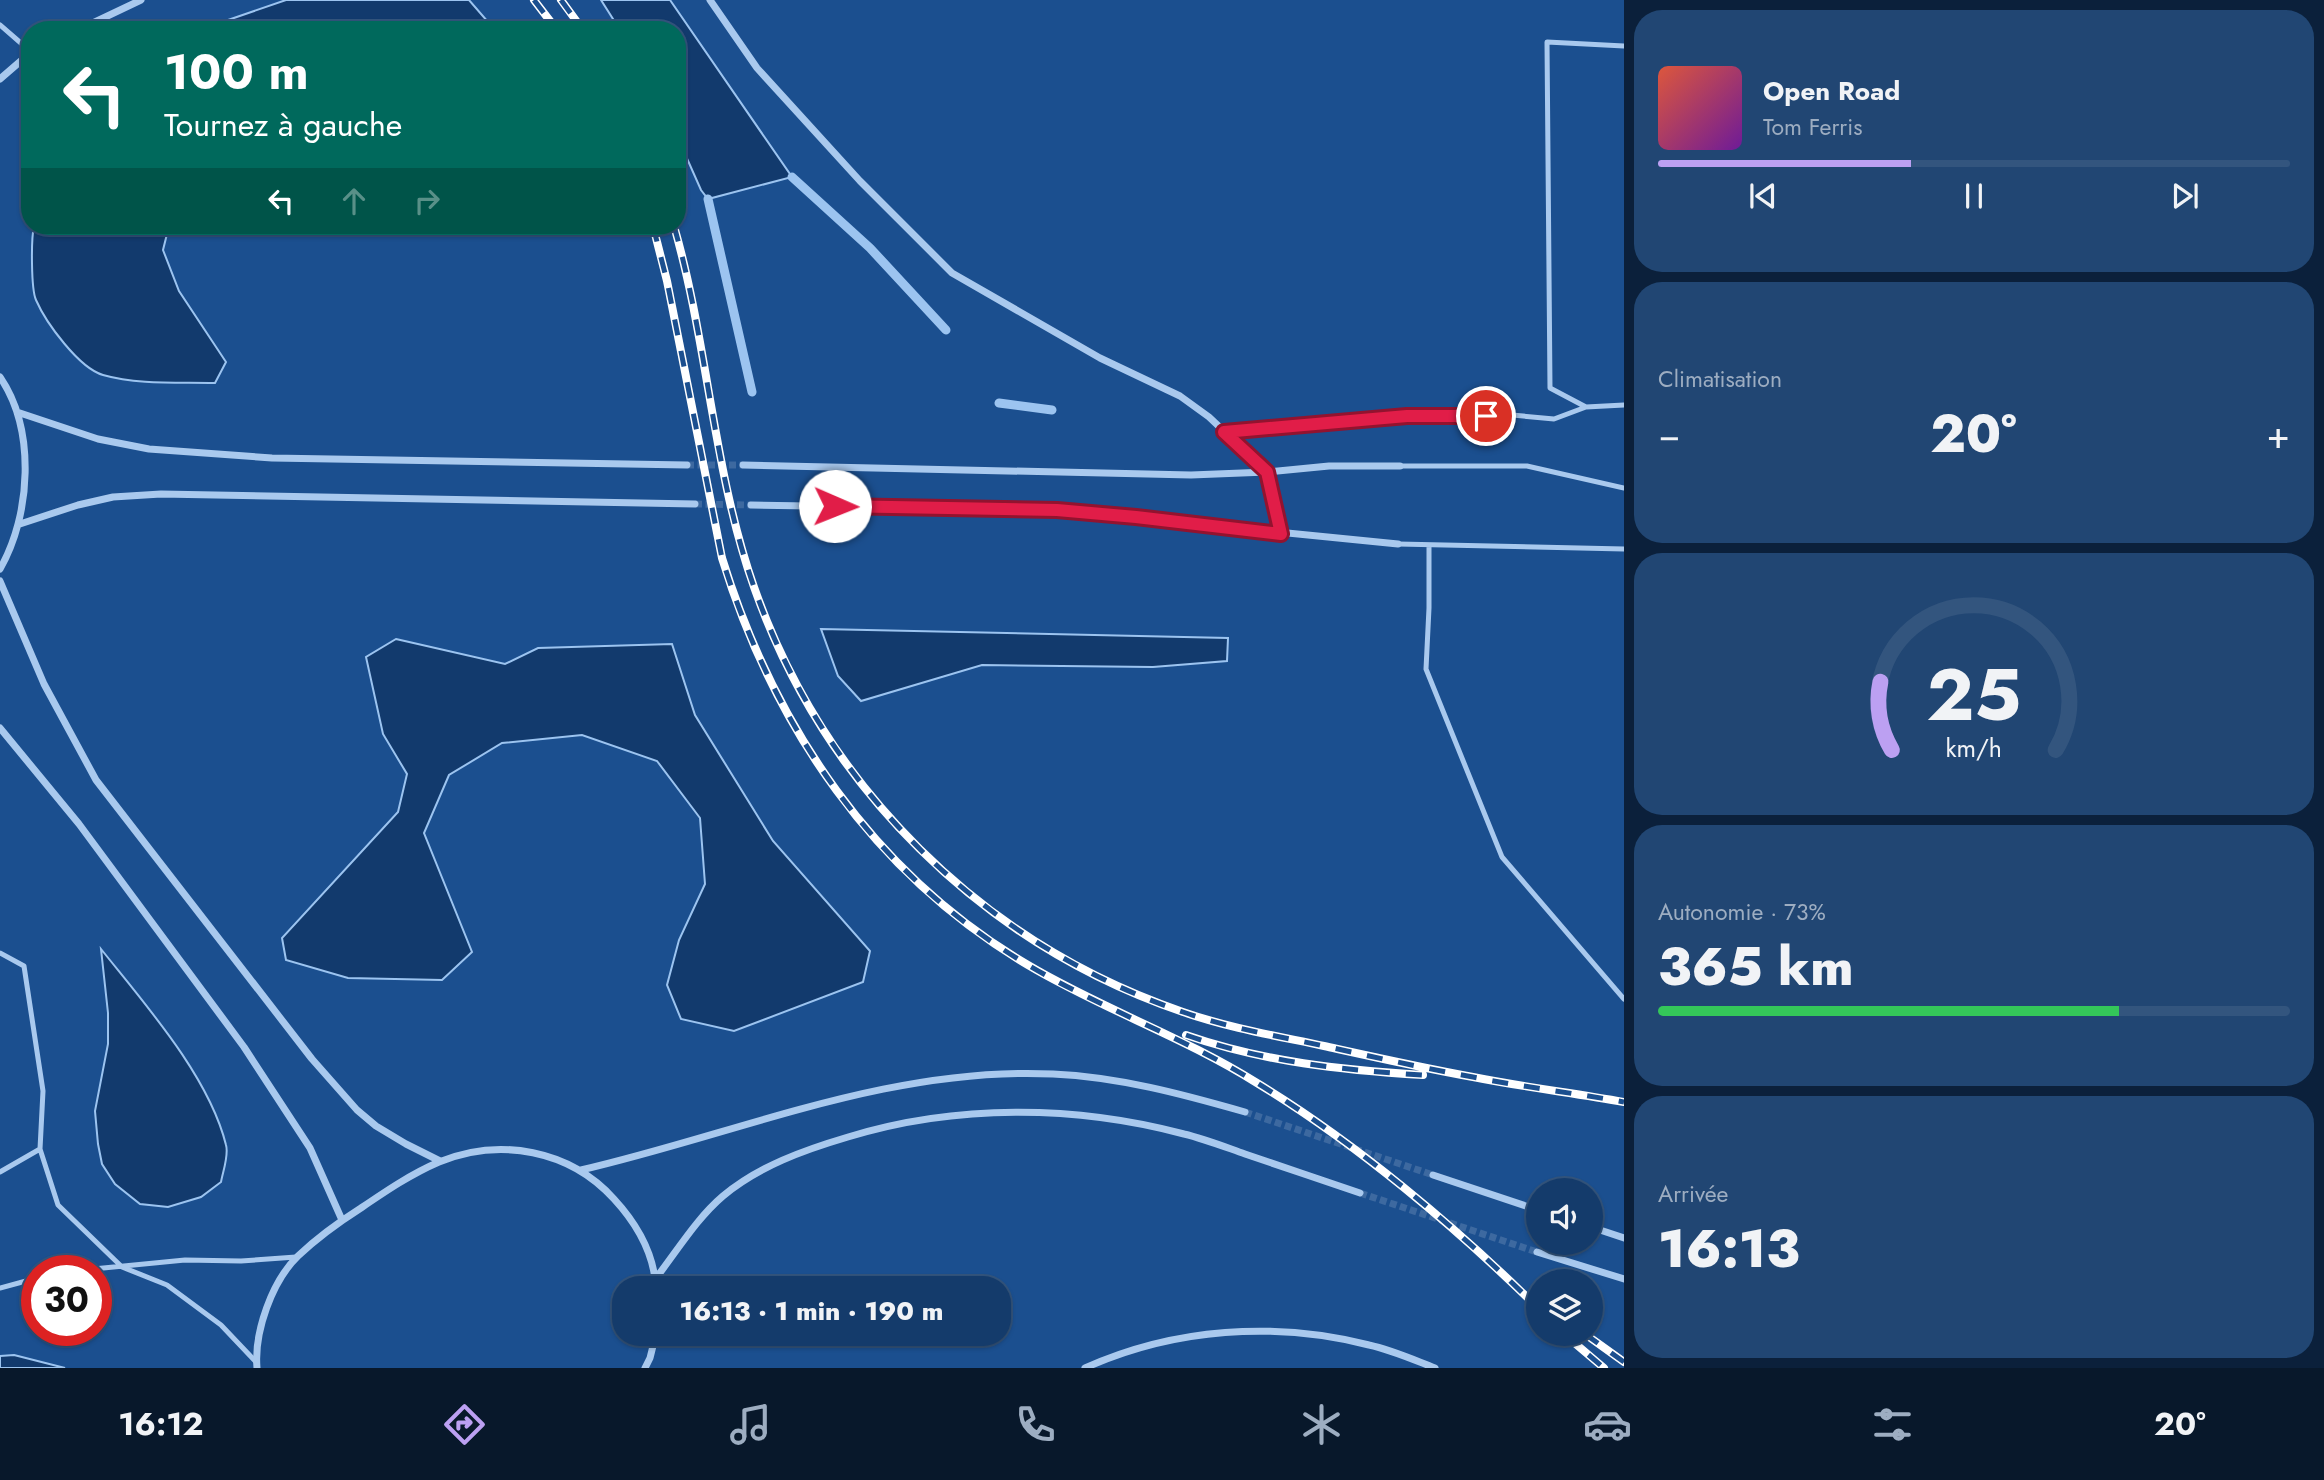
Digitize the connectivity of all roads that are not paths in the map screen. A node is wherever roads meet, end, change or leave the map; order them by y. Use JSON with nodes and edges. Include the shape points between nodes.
{"nodes":[{"id":1,"x":141,"y":0,"type":"edge"},
{"id":2,"x":710,"y":0,"type":"edge"},
{"id":3,"x":97,"y":21,"type":"edge"},
{"id":4,"x":0,"y":25,"type":"edge"},
{"id":5,"x":21,"y":44,"type":"edge"},
{"id":6,"x":1624,"y":46,"type":"edge"},
{"id":7,"x":21,"y":60,"type":"edge"},
{"id":8,"x":0,"y":79,"type":"edge"},
{"id":9,"x":0,"y":377,"type":"edge"},
{"id":10,"x":1624,"y":405,"type":"edge"},
{"id":11,"x":1586,"y":407,"type":"junction"},
{"id":12,"x":17,"y":412,"type":"junction"},
{"id":13,"x":1224,"y":432,"type":"junction"},
{"id":14,"x":687,"y":465,"type":"tunnel mouth"},
{"id":15,"x":743,"y":465,"type":"tunnel mouth"},
{"id":16,"x":1400,"y":466,"type":"joint"},
{"id":17,"x":1267,"y":472,"type":"junction"},
{"id":18,"x":1624,"y":488,"type":"edge"},
{"id":19,"x":695,"y":504,"type":"tunnel mouth"},
{"id":20,"x":751,"y":505,"type":"tunnel mouth"},
{"id":21,"x":20,"y":524,"type":"junction"},
{"id":22,"x":1281,"y":534,"type":"junction"},
{"id":23,"x":1398,"y":544,"type":"joint"},
{"id":24,"x":1429,"y":545,"type":"junction"},
{"id":25,"x":1624,"y":549,"type":"edge"},
{"id":26,"x":0,"y":569,"type":"edge"},
{"id":27,"x":0,"y":581,"type":"edge"},
{"id":28,"x":0,"y":728,"type":"edge"},
{"id":29,"x":0,"y":953,"type":"edge"},
{"id":30,"x":1624,"y":999,"type":"edge"},
{"id":31,"x":1245,"y":1112,"type":"tunnel mouth"},
{"id":32,"x":40,"y":1149,"type":"junction"},
{"id":33,"x":440,"y":1161,"type":"junction"},
{"id":34,"x":581,"y":1170,"type":"junction"},
{"id":35,"x":0,"y":1172,"type":"edge"},
{"id":36,"x":1433,"y":1175,"type":"tunnel mouth"},
{"id":37,"x":1360,"y":1194,"type":"tunnel mouth"},
{"id":38,"x":1526,"y":1206,"type":"edge"},
{"id":39,"x":342,"y":1220,"type":"junction"},
{"id":40,"x":1603,"y":1231,"type":"edge"},
{"id":41,"x":1624,"y":1238,"type":"edge"},
{"id":42,"x":1547,"y":1255,"type":"tunnel mouth"},
{"id":43,"x":296,"y":1258,"type":"junction"},
{"id":44,"x":122,"y":1267,"type":"junction"},
{"id":45,"x":112,"y":1268,"type":"edge"},
{"id":46,"x":656,"y":1276,"type":"edge"},
{"id":47,"x":658,"y":1276,"type":"edge"},
{"id":48,"x":1624,"y":1279,"type":"edge"},
{"id":49,"x":21,"y":1282,"type":"edge"},
{"id":50,"x":0,"y":1288,"type":"edge"},
{"id":51,"x":653,"y":1346,"type":"edge"},
{"id":52,"x":257,"y":1366,"type":"edge"},
{"id":53,"x":645,"y":1368,"type":"edge"},
{"id":54,"x":1085,"y":1368,"type":"edge"},
{"id":55,"x":1435,"y":1368,"type":"edge"}],
"edges":[{"from":1,"to":3,"type":"street"},
{"from":2,"to":13,"type":"street","via":[[757,68],[952,273],[1100,358],[1180,396]]},
{"from":4,"to":5,"type":"lane"},
{"from":6,"to":11,"type":"lane","via":[[1547,41],[1550,388]]},
{"from":7,"to":8,"type":"street"},
{"from":9,"to":12,"type":"street"},
{"from":10,"to":11,"type":"lane"},
{"from":11,"to":13,"type":"lane","via":[[1554,419],[1407,416]]},
{"from":12,"to":14,"type":"street","via":[[98,439],[149,449],[272,458]]},
{"from":12,"to":21,"type":"street","via":[[25,460]]},
{"from":13,"to":17,"type":"street"},
{"from":15,"to":17,"type":"street","via":[[1191,475]]},
{"from":16,"to":17,"type":"street"},
{"from":16,"to":18,"type":"lane","via":[[1527,466]]},
{"from":17,"to":22,"type":"street"},
{"from":19,"to":21,"type":"street","via":[[161,494],[113,497]]},
{"from":20,"to":22,"type":"street","via":[[1057,510]]},
{"from":21,"to":26,"type":"street"},
{"from":22,"to":23,"type":"street"},
{"from":23,"to":24,"type":"lane"},
{"from":24,"to":25,"type":"lane"},
{"from":24,"to":30,"type":"lane","via":[[1426,669],[1502,857]]},
{"from":27,"to":33,"type":"street","via":[[44,684],[96,780],[312,1059],[357,1110]]},
{"from":28,"to":39,"type":"street","via":[[79,824],[244,1047],[310,1147]]},
{"from":29,"to":32,"type":"lane","via":[[24,966],[43,1091]]},
{"from":31,"to":34,"type":"street","via":[[1172,1091],[1095,1078],[964,1076],[862,1093]]},
{"from":32,"to":35,"type":"lane"},
{"from":32,"to":44,"type":"lane","via":[[58,1205]]},
{"from":33,"to":34,"type":"street","via":[[511,1149],[556,1158]]},
{"from":33,"to":39,"type":"street"},
{"from":34,"to":46,"type":"street","via":[[628,1214],[643,1237]]},
{"from":36,"to":38,"type":"street"},
{"from":37,"to":47,"type":"street","via":[[1185,1134],[1128,1122],[1034,1113],[942,1117],[860,1133],[760,1171],[707,1212]]},
{"from":39,"to":43,"type":"street"},
{"from":40,"to":41,"type":"street"},
{"from":42,"to":48,"type":"street"},
{"from":43,"to":44,"type":"lane","via":[[185,1260]]},
{"from":43,"to":52,"type":"street","via":[[268,1303]]},
{"from":44,"to":45,"type":"lane"},
{"from":44,"to":52,"type":"lane","via":[[167,1285],[220,1325]]},
{"from":49,"to":50,"type":"lane"},
{"from":51,"to":53,"type":"street"},
{"from":54,"to":55,"type":"street","via":[[1163,1341],[1265,1330],[1308,1332],[1371,1345]]}]}
